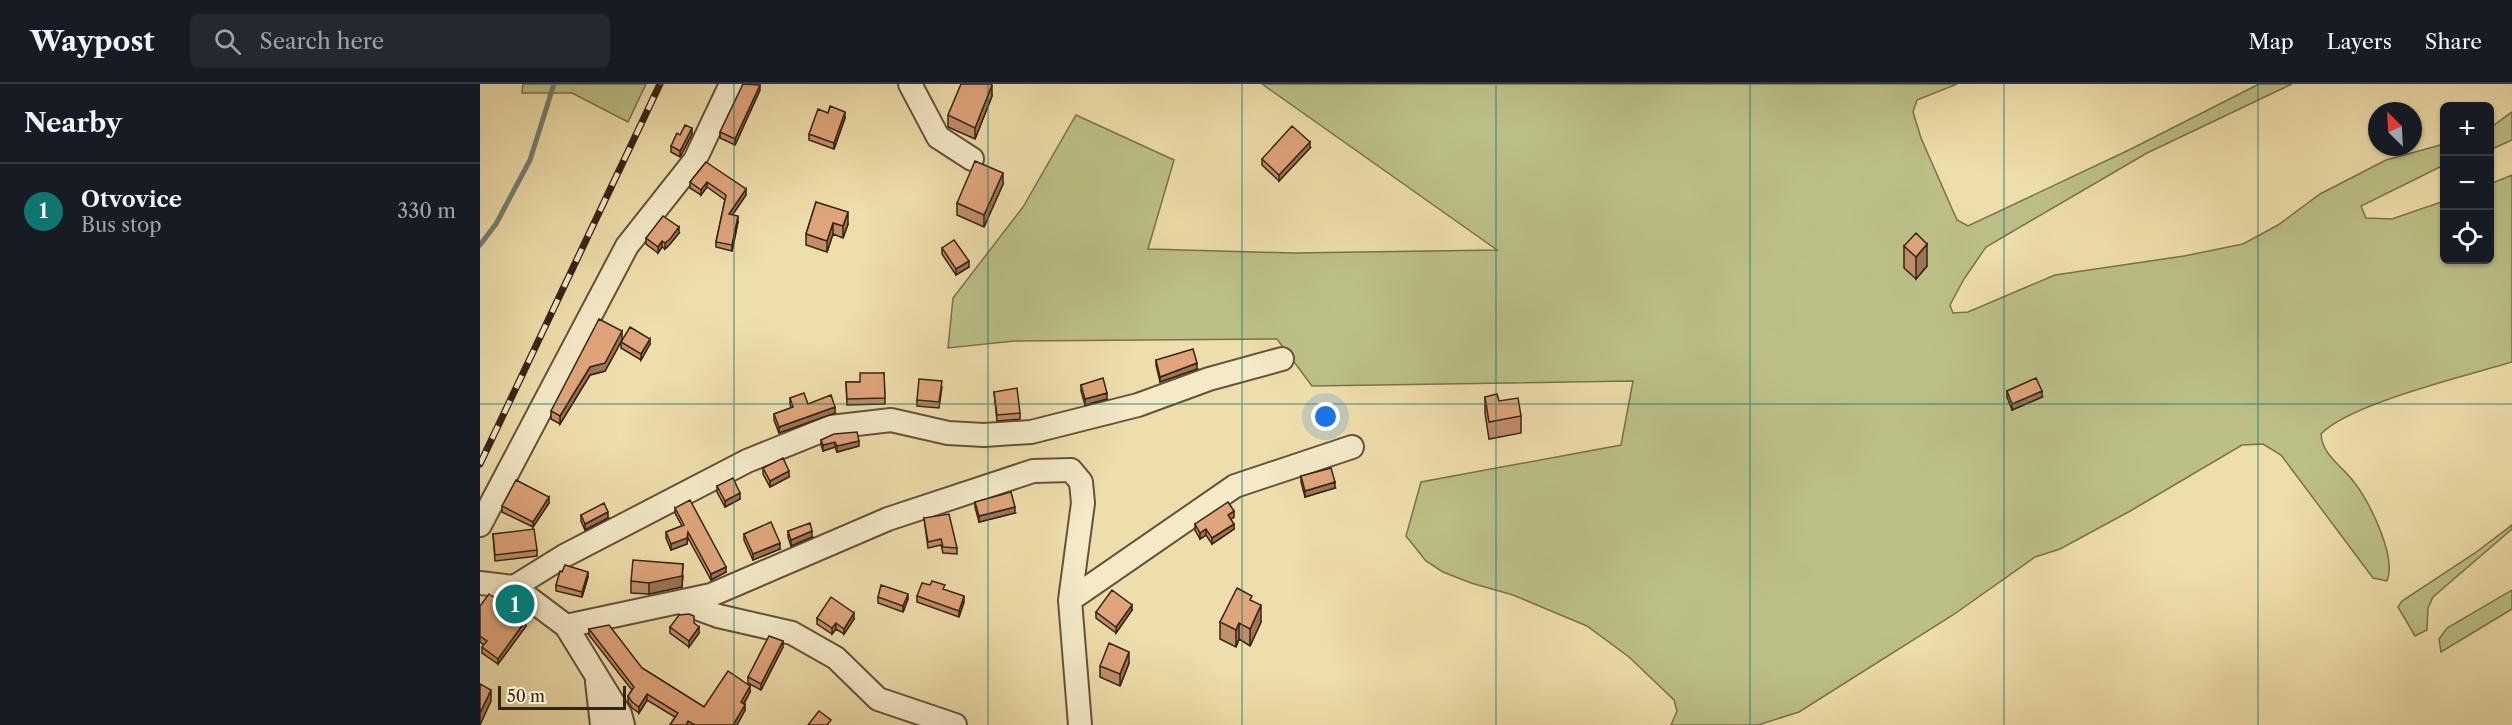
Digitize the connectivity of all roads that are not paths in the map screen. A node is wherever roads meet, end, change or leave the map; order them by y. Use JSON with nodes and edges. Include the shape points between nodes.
{"nodes":[{"id":1,"x":730,"y":84,"type":"edge"},
{"id":2,"x":910,"y":84,"type":"edge"},
{"id":3,"x":972,"y":159,"type":"dead end"},
{"id":4,"x":1282,"y":359,"type":"dead end"},
{"id":5,"x":1352,"y":447,"type":"dead end"},
{"id":6,"x":480,"y":525,"type":"edge"},
{"id":7,"x":480,"y":583,"type":"edge"},
{"id":8,"x":514,"y":587,"type":"junction"},
{"id":9,"x":1070,"y":600,"type":"junction"},
{"id":10,"x":680,"y":602,"type":"junction"},
{"id":11,"x":566,"y":626,"type":"junction"},
{"id":12,"x":596,"y":678,"type":"junction"},
{"id":13,"x":602,"y":725,"type":"edge"},
{"id":14,"x":623,"y":725,"type":"edge"},
{"id":15,"x":955,"y":725,"type":"edge"},
{"id":16,"x":1080,"y":725,"type":"edge"}],
"edges":[{"from":1,"to":6,"type":"street","via":[[694,159],[627,246]]},
{"from":2,"to":3,"type":"street","via":[[939,137]]},
{"from":4,"to":8,"type":"street","via":[[1209,379],[1138,405],[1030,432],[948,433],[891,420],[831,427],[747,460],[564,556]]},
{"from":5,"to":9,"type":"street","via":[[1235,486]]},
{"from":7,"to":8,"type":"street"},
{"from":8,"to":11,"type":"street"},
{"from":9,"to":10,"type":"street","via":[[1083,503],[1081,482],[1071,470],[1033,471],[888,519],[711,595]]},
{"from":9,"to":16,"type":"street"},
{"from":10,"to":11,"type":"street"},
{"from":10,"to":15,"type":"street","via":[[718,616],[792,633],[836,658],[878,699]]},
{"from":11,"to":12,"type":"street"},
{"from":12,"to":13,"type":"street"},
{"from":12,"to":14,"type":"street"}]}
